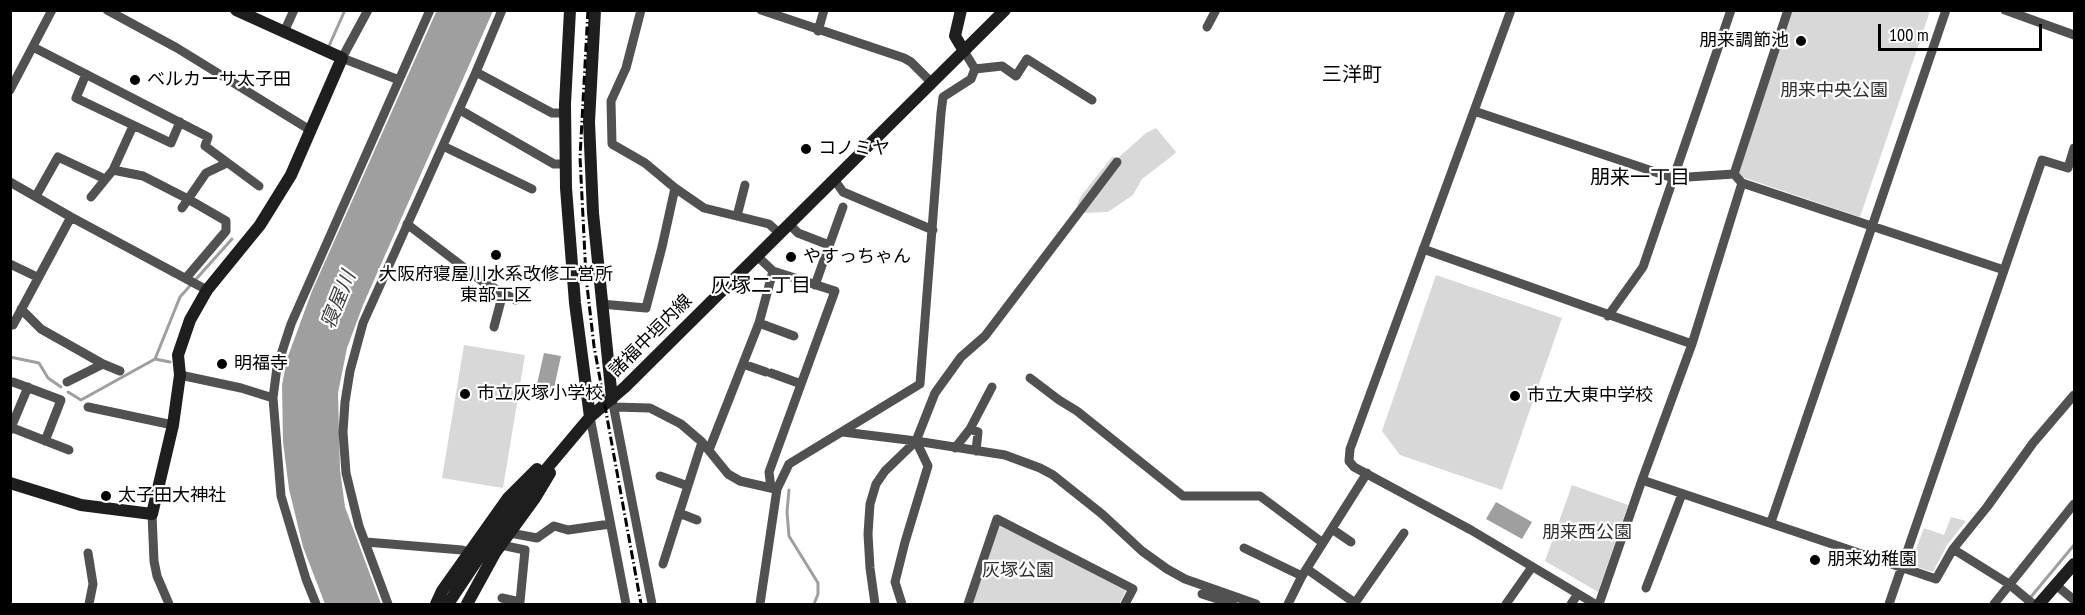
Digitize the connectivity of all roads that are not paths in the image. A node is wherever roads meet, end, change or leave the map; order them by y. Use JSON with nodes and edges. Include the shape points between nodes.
{"nodes":[{"id":1,"x":52,"y":10,"type":"edge"},
{"id":2,"x":107,"y":10,"type":"edge"},
{"id":3,"x":236,"y":10,"type":"edge"},
{"id":4,"x":294,"y":10,"type":"edge"},
{"id":5,"x":368,"y":10,"type":"edge"},
{"id":6,"x":430,"y":10,"type":"edge"},
{"id":7,"x":502,"y":10,"type":"edge"},
{"id":8,"x":570,"y":10,"type":"edge"},
{"id":9,"x":595,"y":10,"type":"edge"},
{"id":10,"x":641,"y":10,"type":"edge"},
{"id":11,"x":761,"y":10,"type":"edge"},
{"id":12,"x":824,"y":10,"type":"edge"},
{"id":13,"x":961,"y":10,"type":"edge"},
{"id":14,"x":1005,"y":10,"type":"edge"},
{"id":15,"x":1216,"y":10,"type":"edge"},
{"id":16,"x":1511,"y":10,"type":"edge"},
{"id":17,"x":1731,"y":10,"type":"edge"},
{"id":18,"x":1788,"y":10,"type":"edge"},
{"id":19,"x":1946,"y":10,"type":"edge"},
{"id":20,"x":2005,"y":10,"type":"edge"},
{"id":21,"x":2022,"y":13,"type":"edge"},
{"id":22,"x":1208,"y":27,"type":"dead end"},
{"id":23,"x":818,"y":31,"type":"junction"},
{"id":24,"x":284,"y":32,"type":"junction"},
{"id":25,"x":2074,"y":35,"type":"edge"},
{"id":26,"x":33,"y":47,"type":"junction"},
{"id":27,"x":964,"y":51,"type":"junction"},
{"id":28,"x":342,"y":58,"type":"junction"},
{"id":29,"x":975,"y":69,"type":"junction"},
{"id":30,"x":476,"y":72,"type":"junction"},
{"id":31,"x":86,"y":74,"type":"junction"},
{"id":32,"x":399,"y":80,"type":"junction"},
{"id":33,"x":931,"y":81,"type":"junction"},
{"id":34,"x":10,"y":90,"type":"edge"},
{"id":35,"x":1092,"y":99,"type":"dead end"},
{"id":36,"x":459,"y":110,"type":"junction"},
{"id":37,"x":1474,"y":111,"type":"junction"},
{"id":38,"x":565,"y":113,"type":"junction"},
{"id":39,"x":180,"y":122,"type":"junction"},
{"id":40,"x":133,"y":126,"type":"junction"},
{"id":41,"x":310,"y":130,"type":"junction"},
{"id":42,"x":443,"y":146,"type":"junction"},
{"id":43,"x":2074,"y":148,"type":"edge"},
{"id":44,"x":1117,"y":162,"type":"dead end"},
{"id":45,"x":227,"y":163,"type":"junction"},
{"id":46,"x":566,"y":164,"type":"junction"},
{"id":47,"x":2071,"y":169,"type":"edge"},
{"id":48,"x":113,"y":170,"type":"junction"},
{"id":49,"x":1734,"y":174,"type":"junction"},
{"id":50,"x":1673,"y":178,"type":"junction"},
{"id":51,"x":105,"y":179,"type":"junction"},
{"id":52,"x":834,"y":179,"type":"junction"},
{"id":53,"x":10,"y":182,"type":"edge"},
{"id":54,"x":1742,"y":183,"type":"junction"},
{"id":55,"x":745,"y":185,"type":"dead end"},
{"id":56,"x":259,"y":186,"type":"dead end"},
{"id":57,"x":675,"y":188,"type":"junction"},
{"id":58,"x":532,"y":189,"type":"dead end"},
{"id":59,"x":36,"y":196,"type":"junction"},
{"id":60,"x":91,"y":197,"type":"dead end"},
{"id":61,"x":188,"y":199,"type":"junction"},
{"id":62,"x":843,"y":207,"type":"dead end"},
{"id":63,"x":182,"y":208,"type":"dead end"},
{"id":64,"x":737,"y":216,"type":"junction"},
{"id":65,"x":71,"y":217,"type":"junction"},
{"id":66,"x":407,"y":224,"type":"junction"},
{"id":67,"x":789,"y":224,"type":"junction"},
{"id":68,"x":1872,"y":227,"type":"junction"},
{"id":69,"x":933,"y":230,"type":"junction"},
{"id":70,"x":779,"y":233,"type":"junction"},
{"id":71,"x":829,"y":245,"type":"junction"},
{"id":72,"x":1423,"y":249,"type":"junction"},
{"id":73,"x":757,"y":256,"type":"junction"},
{"id":74,"x":10,"y":264,"type":"edge"},
{"id":75,"x":2004,"y":270,"type":"junction"},
{"id":76,"x":773,"y":271,"type":"junction"},
{"id":77,"x":37,"y":277,"type":"junction"},
{"id":78,"x":195,"y":283,"type":"junction"},
{"id":79,"x":815,"y":285,"type":"junction"},
{"id":80,"x":504,"y":293,"type":"junction"},
{"id":81,"x":516,"y":300,"type":"dead end"},
{"id":82,"x":601,"y":304,"type":"junction"},
{"id":83,"x":21,"y":309,"type":"junction"},
{"id":84,"x":1608,"y":316,"type":"junction"},
{"id":85,"x":759,"y":323,"type":"junction"},
{"id":86,"x":10,"y":325,"type":"edge"},
{"id":87,"x":494,"y":327,"type":"dead end"},
{"id":88,"x":794,"y":336,"type":"dead end"},
{"id":89,"x":1692,"y":344,"type":"junction"},
{"id":90,"x":103,"y":364,"type":"junction"},
{"id":91,"x":743,"y":364,"type":"junction"},
{"id":92,"x":120,"y":371,"type":"dead end"},
{"id":93,"x":180,"y":375,"type":"junction"},
{"id":94,"x":1030,"y":378,"type":"dead end"},
{"id":95,"x":13,"y":381,"type":"dead end"},
{"id":96,"x":67,"y":382,"type":"dead end"},
{"id":97,"x":801,"y":384,"type":"junction"},
{"id":98,"x":920,"y":384,"type":"junction"},
{"id":99,"x":28,"y":387,"type":"junction"},
{"id":100,"x":992,"y":387,"type":"dead end"},
{"id":101,"x":934,"y":393,"type":"junction"},
{"id":102,"x":2074,"y":395,"type":"edge"},
{"id":103,"x":273,"y":398,"type":"junction"},
{"id":104,"x":1059,"y":400,"type":"junction"},
{"id":105,"x":613,"y":403,"type":"junction"},
{"id":106,"x":88,"y":407,"type":"dead end"},
{"id":107,"x":1052,"y":410,"type":"dead end"},
{"id":108,"x":590,"y":417,"type":"junction"},
{"id":109,"x":173,"y":425,"type":"junction"},
{"id":110,"x":11,"y":428,"type":"edge"},
{"id":111,"x":970,"y":429,"type":"junction"},
{"id":112,"x":843,"y":432,"type":"junction"},
{"id":113,"x":45,"y":441,"type":"junction"},
{"id":114,"x":916,"y":441,"type":"junction"},
{"id":115,"x":706,"y":446,"type":"junction"},
{"id":116,"x":565,"y":448,"type":"junction"},
{"id":117,"x":956,"y":448,"type":"junction"},
{"id":118,"x":69,"y":450,"type":"dead end"},
{"id":119,"x":976,"y":451,"type":"junction"},
{"id":120,"x":1367,"y":473,"type":"junction"},
{"id":121,"x":660,"y":476,"type":"dead end"},
{"id":122,"x":1642,"y":480,"type":"junction"},
{"id":123,"x":10,"y":483,"type":"edge"},
{"id":124,"x":688,"y":486,"type":"junction"},
{"id":125,"x":774,"y":489,"type":"junction"},
{"id":126,"x":1682,"y":495,"type":"junction"},
{"id":127,"x":2074,"y":504,"type":"edge"},
{"id":128,"x":679,"y":513,"type":"junction"},
{"id":129,"x":152,"y":514,"type":"junction"},
{"id":130,"x":698,"y":520,"type":"dead end"},
{"id":131,"x":1771,"y":522,"type":"junction"},
{"id":132,"x":610,"y":524,"type":"junction"},
{"id":133,"x":1332,"y":530,"type":"junction"},
{"id":134,"x":510,"y":533,"type":"junction"},
{"id":135,"x":1404,"y":533,"type":"dead end"},
{"id":136,"x":1351,"y":542,"type":"dead end"},
{"id":137,"x":366,"y":543,"type":"junction"},
{"id":138,"x":1323,"y":543,"type":"junction"},
{"id":139,"x":501,"y":545,"type":"junction"},
{"id":140,"x":1244,"y":548,"type":"dead end"},
{"id":141,"x":1953,"y":549,"type":"junction"},
{"id":142,"x":469,"y":552,"type":"junction"},
{"id":143,"x":88,"y":553,"type":"dead end"},
{"id":144,"x":663,"y":564,"type":"dead end"},
{"id":145,"x":2074,"y":564,"type":"edge"},
{"id":146,"x":1903,"y":566,"type":"junction"},
{"id":147,"x":1532,"y":567,"type":"junction"},
{"id":148,"x":1305,"y":572,"type":"junction"},
{"id":149,"x":2009,"y":584,"type":"junction"},
{"id":150,"x":2056,"y":585,"type":"junction"},
{"id":151,"x":1647,"y":588,"type":"dead end"},
{"id":152,"x":1204,"y":591,"type":"junction"},
{"id":153,"x":1578,"y":594,"type":"junction"},
{"id":154,"x":502,"y":598,"type":"dead end"},
{"id":155,"x":2074,"y":600,"type":"edge"},
{"id":156,"x":1234,"y":603,"type":"edge"},
{"id":157,"x":89,"y":604,"type":"edge"},
{"id":158,"x":169,"y":604,"type":"edge"},
{"id":159,"x":316,"y":604,"type":"edge"},
{"id":160,"x":388,"y":604,"type":"edge"},
{"id":161,"x":436,"y":604,"type":"edge"},
{"id":162,"x":448,"y":604,"type":"edge"},
{"id":163,"x":467,"y":604,"type":"edge"},
{"id":164,"x":626,"y":604,"type":"edge"},
{"id":165,"x":652,"y":604,"type":"edge"},
{"id":166,"x":760,"y":604,"type":"edge"},
{"id":167,"x":875,"y":604,"type":"edge"},
{"id":168,"x":902,"y":604,"type":"edge"},
{"id":169,"x":968,"y":604,"type":"edge"},
{"id":170,"x":1125,"y":604,"type":"edge"},
{"id":171,"x":1197,"y":604,"type":"edge"},
{"id":172,"x":1256,"y":604,"type":"edge"},
{"id":173,"x":1288,"y":604,"type":"edge"},
{"id":174,"x":1355,"y":604,"type":"edge"},
{"id":175,"x":1506,"y":604,"type":"edge"},
{"id":176,"x":1571,"y":604,"type":"edge"},
{"id":177,"x":1597,"y":604,"type":"edge"},
{"id":178,"x":1889,"y":604,"type":"edge"},
{"id":179,"x":1994,"y":604,"type":"edge"},
{"id":180,"x":2033,"y":604,"type":"edge"},
{"id":181,"x":2039,"y":604,"type":"edge"}],
"edges":[{"from":1,"to":26,"type":"street"},
{"from":2,"to":41,"type":"street"},
{"from":3,"to":24,"type":"street"},
{"from":4,"to":24,"type":"street"},
{"from":5,"to":28,"type":"street"},
{"from":6,"to":32,"type":"street"},
{"from":7,"to":30,"type":"street"},
{"from":8,"to":38,"type":"street"},
{"from":9,"to":82,"type":"street","via":[[589,122]]},
{"from":10,"to":57,"type":"street","via":[[626,68],[611,101],[612,144],[645,163]]},
{"from":11,"to":23,"type":"street"},
{"from":12,"to":23,"type":"street"},
{"from":13,"to":27,"type":"street","via":[[955,36]]},
{"from":14,"to":27,"type":"street","name":"諸福中垣内線"},
{"from":15,"to":22,"type":"street"},
{"from":16,"to":37,"type":"street"},
{"from":17,"to":50,"type":"street"},
{"from":18,"to":49,"type":"street"},
{"from":19,"to":68,"type":"street"},
{"from":20,"to":21,"type":"street"},
{"from":21,"to":25,"type":"street"},
{"from":23,"to":33,"type":"street","via":[[904,58]]},
{"from":24,"to":28,"type":"street"},
{"from":26,"to":31,"type":"street"},
{"from":26,"to":34,"type":"street"},
{"from":27,"to":29,"type":"street"},
{"from":27,"to":33,"type":"street","name":"諸福中垣内線"},
{"from":28,"to":32,"type":"street"},
{"from":28,"to":41,"type":"street"},
{"from":29,"to":35,"type":"street","via":[[1002,66],[1016,76],[1027,59]]},
{"from":29,"to":69,"type":"street","via":[[971,79],[944,97]]},
{"from":30,"to":36,"type":"street"},
{"from":30,"to":38,"type":"street","via":[[552,113]]},
{"from":31,"to":39,"type":"street"},
{"from":31,"to":40,"type":"street","via":[[76,98]]},
{"from":32,"to":103,"type":"street","via":[[291,324],[277,367]]},
{"from":33,"to":52,"type":"street","name":"諸福中垣内線"},
{"from":36,"to":42,"type":"street"},
{"from":36,"to":46,"type":"street","via":[[554,164]]},
{"from":37,"to":50,"type":"street"},
{"from":37,"to":72,"type":"street"},
{"from":38,"to":46,"type":"street"},
{"from":39,"to":40,"type":"street","via":[[171,143]]},
{"from":39,"to":45,"type":"street","via":[[208,137],[205,146]]},
{"from":40,"to":48,"type":"street"},
{"from":41,"to":78,"type":"street","via":[[291,175],[260,225]]},
{"from":42,"to":58,"type":"street"},
{"from":42,"to":66,"type":"street"},
{"from":43,"to":47,"type":"street"},
{"from":44,"to":101,"type":"street","via":[[985,336],[961,357]]},
{"from":45,"to":56,"type":"street"},
{"from":45,"to":61,"type":"street","via":[[206,173]]},
{"from":46,"to":108,"type":"street","via":[[574,303]]},
{"from":47,"to":75,"type":"street","via":[[2042,160]]},
{"from":48,"to":51,"type":"street"},
{"from":48,"to":61,"type":"street","via":[[143,177]]},
{"from":49,"to":50,"type":"street"},
{"from":49,"to":54,"type":"street"},
{"from":50,"to":84,"type":"street","via":[[1643,267]]},
{"from":51,"to":59,"type":"street","via":[[58,158]]},
{"from":51,"to":60,"type":"street"},
{"from":52,"to":67,"type":"street","name":"諸福中垣内線"},
{"from":52,"to":69,"type":"street","via":[[843,192]]},
{"from":53,"to":59,"type":"street"},
{"from":54,"to":68,"type":"street"},
{"from":54,"to":89,"type":"street"},
{"from":55,"to":64,"type":"street"},
{"from":57,"to":64,"type":"street","via":[[705,208]]},
{"from":57,"to":82,"type":"street","via":[[646,308]]},
{"from":59,"to":65,"type":"street"},
{"from":61,"to":63,"type":"street"},
{"from":61,"to":78,"type":"street","via":[[225,222],[226,231]]},
{"from":62,"to":71,"type":"street"},
{"from":64,"to":70,"type":"street","via":[[769,224]]},
{"from":65,"to":77,"type":"street"},
{"from":65,"to":78,"type":"street"},
{"from":66,"to":80,"type":"street","via":[[483,282]]},
{"from":66,"to":137,"type":"street","via":[[363,322],[345,402],[346,473]]},
{"from":67,"to":70,"type":"street","name":"諸福中垣内線"},
{"from":67,"to":71,"type":"street","via":[[798,233]]},
{"from":68,"to":75,"type":"street"},
{"from":68,"to":131,"type":"street"},
{"from":69,"to":98,"type":"street"},
{"from":70,"to":73,"type":"street","name":"諸福中垣内線"},
{"from":71,"to":79,"type":"street"},
{"from":72,"to":84,"type":"street"},
{"from":72,"to":120,"type":"street","via":[[1350,449],[1349,461]]},
{"from":73,"to":76,"type":"street"},
{"from":73,"to":105,"type":"street","name":"諸福中垣内線"},
{"from":74,"to":77,"type":"street"},
{"from":75,"to":146,"type":"street"},
{"from":76,"to":79,"type":"street"},
{"from":76,"to":85,"type":"street"},
{"from":77,"to":83,"type":"street"},
{"from":78,"to":93,"type":"street","via":[[190,320],[178,355]]},
{"from":79,"to":97,"type":"street","via":[[835,291]]},
{"from":80,"to":81,"type":"street"},
{"from":80,"to":87,"type":"street"},
{"from":82,"to":105,"type":"street"},
{"from":83,"to":86,"type":"street"},
{"from":83,"to":90,"type":"street","via":[[40,328]]},
{"from":84,"to":89,"type":"street"},
{"from":85,"to":88,"type":"street"},
{"from":85,"to":91,"type":"street"},
{"from":89,"to":122,"type":"street"},
{"from":90,"to":92,"type":"street"},
{"from":90,"to":96,"type":"street"},
{"from":91,"to":97,"type":"street"},
{"from":91,"to":115,"type":"street"},
{"from":93,"to":103,"type":"street"},
{"from":93,"to":109,"type":"street"},
{"from":94,"to":104,"type":"street"},
{"from":95,"to":99,"type":"street"},
{"from":97,"to":125,"type":"street","via":[[769,472]]},
{"from":98,"to":101,"type":"street"},
{"from":98,"to":112,"type":"street"},
{"from":99,"to":110,"type":"street"},
{"from":99,"to":113,"type":"street","via":[[61,400]]},
{"from":100,"to":111,"type":"street"},
{"from":101,"to":114,"type":"street"},
{"from":102,"to":141,"type":"street"},
{"from":103,"to":159,"type":"street","via":[[281,496]]},
{"from":104,"to":107,"type":"street"},
{"from":104,"to":138,"type":"street","via":[[1183,496],[1260,496]]},
{"from":105,"to":108,"type":"street","name":"諸福中垣内線"},
{"from":105,"to":115,"type":"street","via":[[650,408],[681,424]]},
{"from":105,"to":165,"type":"street"},
{"from":106,"to":109,"type":"street"},
{"from":108,"to":116,"type":"street","name":"諸福中垣内線"},
{"from":108,"to":132,"type":"street"},
{"from":109,"to":129,"type":"street"},
{"from":110,"to":113,"type":"street"},
{"from":111,"to":117,"type":"street"},
{"from":111,"to":119,"type":"street","via":[[978,432]]},
{"from":112,"to":114,"type":"street"},
{"from":112,"to":125,"type":"street","via":[[789,464]]},
{"from":113,"to":118,"type":"street"},
{"from":114,"to":117,"type":"street"},
{"from":114,"to":167,"type":"street","via":[[885,471],[870,504],[868,534]]},
{"from":114,"to":168,"type":"street","via":[[928,466],[895,582]]},
{"from":115,"to":124,"type":"street"},
{"from":115,"to":125,"type":"street","via":[[728,474]]},
{"from":116,"to":134,"type":"street"},
{"from":116,"to":142,"type":"street","via":[[508,498]]},
{"from":116,"to":162,"type":"street","name":"諸福中垣内線","via":[[490,541]]},
{"from":117,"to":119,"type":"street"},
{"from":119,"to":152,"type":"street","via":[[1005,455],[1053,475],[1150,557]]},
{"from":120,"to":133,"type":"street"},
{"from":120,"to":147,"type":"street"},
{"from":121,"to":124,"type":"street"},
{"from":122,"to":126,"type":"street"},
{"from":122,"to":177,"type":"street"},
{"from":123,"to":129,"type":"street","via":[[81,505]]},
{"from":124,"to":128,"type":"street"},
{"from":125,"to":166,"type":"street"},
{"from":126,"to":131,"type":"street"},
{"from":126,"to":151,"type":"street"},
{"from":127,"to":149,"type":"street"},
{"from":128,"to":130,"type":"street"},
{"from":128,"to":144,"type":"street"},
{"from":129,"to":158,"type":"street","via":[[154,561]]},
{"from":131,"to":146,"type":"street"},
{"from":132,"to":134,"type":"street","via":[[568,530],[554,526],[537,538]]},
{"from":132,"to":164,"type":"street"},
{"from":133,"to":136,"type":"street"},
{"from":133,"to":138,"type":"street"},
{"from":134,"to":139,"type":"street"},
{"from":135,"to":174,"type":"street"},
{"from":137,"to":142,"type":"street"},
{"from":137,"to":160,"type":"street"},
{"from":138,"to":148,"type":"street"},
{"from":139,"to":154,"type":"street","via":[[525,550],[520,602]]},
{"from":139,"to":163,"type":"street"},
{"from":140,"to":148,"type":"street"},
{"from":141,"to":146,"type":"street","via":[[1936,579]]},
{"from":141,"to":149,"type":"street"},
{"from":142,"to":161,"type":"street"},
{"from":143,"to":157,"type":"street","via":[[93,584]]},
{"from":145,"to":150,"type":"street"},
{"from":146,"to":178,"type":"street"},
{"from":147,"to":153,"type":"street"},
{"from":147,"to":175,"type":"street"},
{"from":148,"to":173,"type":"street"},
{"from":148,"to":174,"type":"street"},
{"from":149,"to":179,"type":"street"},
{"from":149,"to":180,"type":"street"},
{"from":150,"to":155,"type":"street"},
{"from":150,"to":181,"type":"street"},
{"from":152,"to":156,"type":"street"},
{"from":152,"to":171,"type":"street"},
{"from":153,"to":176,"type":"street"},
{"from":153,"to":177,"type":"street"},
{"from":156,"to":172,"type":"street"},
{"from":169,"to":170,"type":"street","via":[[997,519],[1133,589]]}]}
